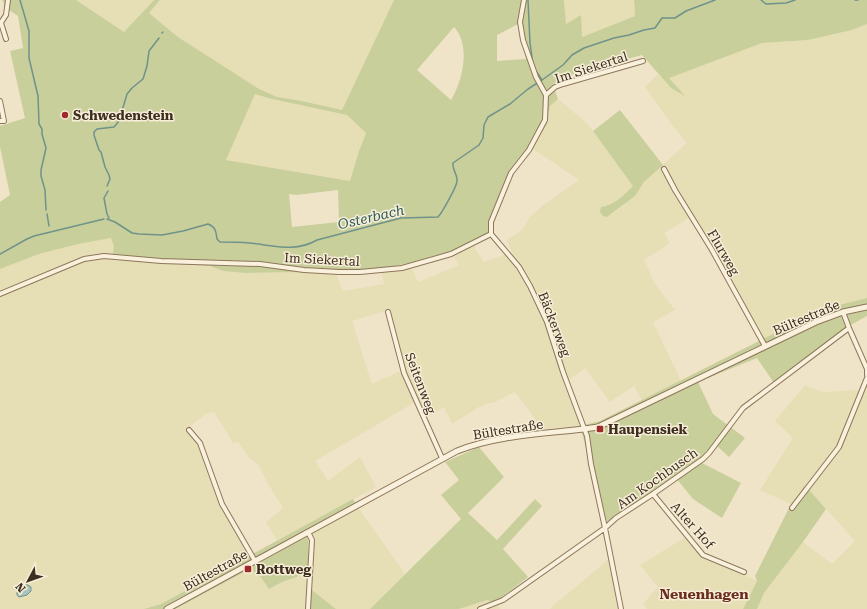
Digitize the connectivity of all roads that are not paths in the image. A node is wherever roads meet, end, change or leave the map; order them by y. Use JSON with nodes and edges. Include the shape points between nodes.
{"nodes":[{"id":1,"x":8,"y":0,"type":"edge"},
{"id":2,"x":524,"y":0,"type":"edge"},
{"id":3,"x":1,"y":24,"type":"edge"},
{"id":4,"x":6,"y":39,"type":"dead end"},
{"id":5,"x":643,"y":61,"type":"dead end"},
{"id":6,"x":546,"y":95,"type":"junction"},
{"id":7,"x":0,"y":101,"type":"edge"},
{"id":8,"x":2,"y":117,"type":"edge"},
{"id":9,"x":0,"y":121,"type":"edge"},
{"id":10,"x":664,"y":169,"type":"dead end"},
{"id":11,"x":491,"y":234,"type":"junction"},
{"id":12,"x":0,"y":294,"type":"edge"},
{"id":13,"x":867,"y":307,"type":"edge"},
{"id":14,"x":388,"y":312,"type":"dead end"},
{"id":15,"x":844,"y":312,"type":"junction"},
{"id":16,"x":849,"y":328,"type":"junction"},
{"id":17,"x":765,"y":346,"type":"junction"},
{"id":18,"x":867,"y":375,"type":"edge"},
{"id":19,"x":867,"y":378,"type":"edge"},
{"id":20,"x":865,"y":391,"type":"edge"},
{"id":21,"x":189,"y":430,"type":"dead end"},
{"id":22,"x":584,"y":430,"type":"junction"},
{"id":23,"x":442,"y":458,"type":"junction"},
{"id":24,"x":653,"y":494,"type":"junction"},
{"id":25,"x":792,"y":508,"type":"dead end"},
{"id":26,"x":606,"y":528,"type":"junction"},
{"id":27,"x":308,"y":532,"type":"junction"},
{"id":28,"x":255,"y":561,"type":"junction"},
{"id":29,"x":744,"y":572,"type":"dead end"},
{"id":30,"x":167,"y":609,"type":"edge"},
{"id":31,"x":308,"y":609,"type":"edge"},
{"id":32,"x":480,"y":609,"type":"edge"},
{"id":33,"x":621,"y":609,"type":"edge"}],
"edges":[{"from":1,"to":3,"type":"street","via":[[6,15]]},
{"from":2,"to":6,"type":"street","name":"Im Siekertal","via":[[521,28],[538,80]]},
{"from":3,"to":4,"type":"street"},
{"from":5,"to":6,"type":"street","name":"Im Siekertal","via":[[563,84]]},
{"from":6,"to":11,"type":"street","name":"Im Siekertal","via":[[545,120],[529,150],[511,173],[491,222]]},
{"from":7,"to":8,"type":"street"},
{"from":8,"to":9,"type":"street","via":[[4,121]]},
{"from":10,"to":17,"type":"street","name":"Flurweg"},
{"from":11,"to":12,"type":"street","name":"Im Siekertal","via":[[451,254],[402,268],[360,272],[104,256],[84,259]]},
{"from":11,"to":22,"type":"street","name":"Bäckerweg","via":[[530,286],[547,322]]},
{"from":13,"to":15,"type":"street","name":"Bültestraße"},
{"from":14,"to":23,"type":"street","name":"Seitenweg","via":[[404,373]]},
{"from":15,"to":16,"type":"street"},
{"from":15,"to":17,"type":"street","name":"Bültestraße"},
{"from":16,"to":18,"type":"street","via":[[867,369]]},
{"from":16,"to":24,"type":"street","name":"Am Kochbusch","via":[[743,408],[709,453]]},
{"from":17,"to":22,"type":"street","name":"Bültestraße","via":[[604,424]]},
{"from":19,"to":20,"type":"street"},
{"from":20,"to":25,"type":"street","via":[[839,447]]},
{"from":21,"to":28,"type":"street","via":[[200,443],[222,504]]},
{"from":22,"to":23,"type":"street","name":"Bültestraße","via":[[496,439],[472,445]]},
{"from":22,"to":26,"type":"street"},
{"from":23,"to":27,"type":"street","name":"Bültestraße"},
{"from":24,"to":26,"type":"street","name":"Am Kochbusch","via":[[616,518]]},
{"from":24,"to":29,"type":"street","name":"Alter Hof","via":[[703,555]]},
{"from":26,"to":32,"type":"street","name":"Am Kochbusch","via":[[503,600]]},
{"from":26,"to":33,"type":"street"},
{"from":27,"to":28,"type":"street","name":"Bültestraße"},
{"from":27,"to":31,"type":"street","via":[[312,540]]},
{"from":28,"to":30,"type":"street","name":"Bültestraße"}]}
